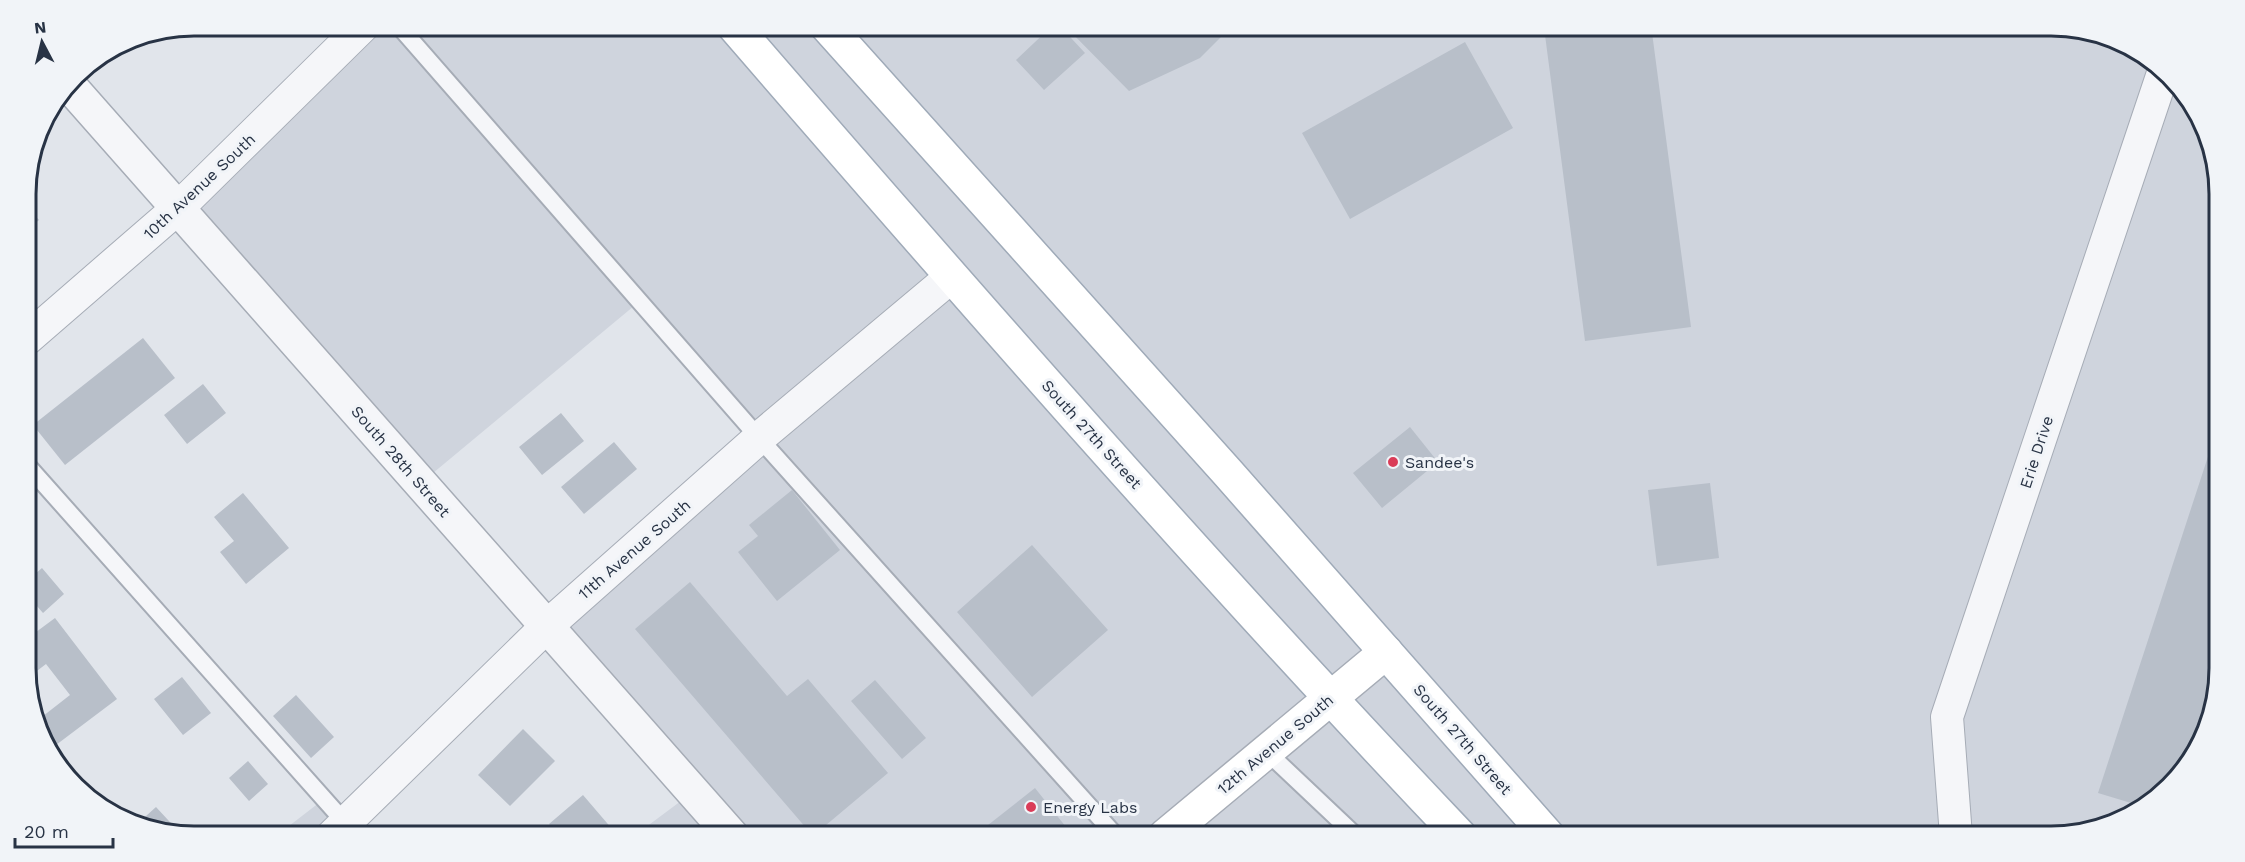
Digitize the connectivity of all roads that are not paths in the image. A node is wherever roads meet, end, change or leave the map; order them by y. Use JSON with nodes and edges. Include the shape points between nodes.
{"nodes":[{"id":1,"x":354,"y":36,"type":"edge"},
{"id":2,"x":407,"y":36,"type":"edge"},
{"id":3,"x":742,"y":36,"type":"edge"},
{"id":4,"x":835,"y":36,"type":"edge"},
{"id":5,"x":2160,"y":80,"type":"edge"},
{"id":6,"x":75,"y":91,"type":"edge"},
{"id":7,"x":178,"y":208,"type":"junction"},
{"id":8,"x":951,"y":277,"type":"junction"},
{"id":9,"x":36,"y":331,"type":"edge"},
{"id":10,"x":759,"y":438,"type":"junction"},
{"id":11,"x":36,"y":475,"type":"edge"},
{"id":12,"x":547,"y":626,"type":"junction"},
{"id":13,"x":1386,"y":652,"type":"junction"},
{"id":14,"x":1329,"y":699,"type":"junction"},
{"id":15,"x":1266,"y":752,"type":"junction"},
{"id":16,"x":340,"y":826,"type":"edge"},
{"id":17,"x":351,"y":826,"type":"edge"},
{"id":18,"x":723,"y":826,"type":"edge"},
{"id":19,"x":1107,"y":826,"type":"edge"},
{"id":20,"x":1177,"y":826,"type":"edge"},
{"id":21,"x":1345,"y":826,"type":"edge"},
{"id":22,"x":1450,"y":826,"type":"edge"},
{"id":23,"x":1539,"y":826,"type":"edge"},
{"id":24,"x":1955,"y":826,"type":"edge"}],
"edges":[{"from":1,"to":7,"type":"street","name":"10th Avenue South"},
{"from":2,"to":10,"type":"lane"},
{"from":3,"to":8,"type":"main road","name":"South 27th Street"},
{"from":4,"to":13,"type":"main road","name":"South 27th Street"},
{"from":5,"to":24,"type":"street","name":"Erie Drive","via":[[1947,717]]},
{"from":6,"to":7,"type":"street","name":"South 28th Street"},
{"from":7,"to":9,"type":"street","name":"10th Avenue South"},
{"from":7,"to":12,"type":"street","name":"South 28th Street"},
{"from":8,"to":10,"type":"street","name":"11th Avenue South"},
{"from":8,"to":14,"type":"main road","name":"South 27th Street"},
{"from":10,"to":12,"type":"street","name":"11th Avenue South"},
{"from":10,"to":19,"type":"lane"},
{"from":11,"to":16,"type":"lane"},
{"from":12,"to":17,"type":"street","name":"11th Avenue South"},
{"from":12,"to":18,"type":"street","name":"South 28th Street"},
{"from":13,"to":14,"type":"main road","name":"12th Avenue South"},
{"from":13,"to":23,"type":"main road","name":"South 27th Street"},
{"from":14,"to":15,"type":"main road","name":"12th Avenue South"},
{"from":14,"to":22,"type":"main road","name":"South 27th Street"},
{"from":15,"to":20,"type":"main road","name":"12th Avenue South"},
{"from":15,"to":21,"type":"lane"}]}
